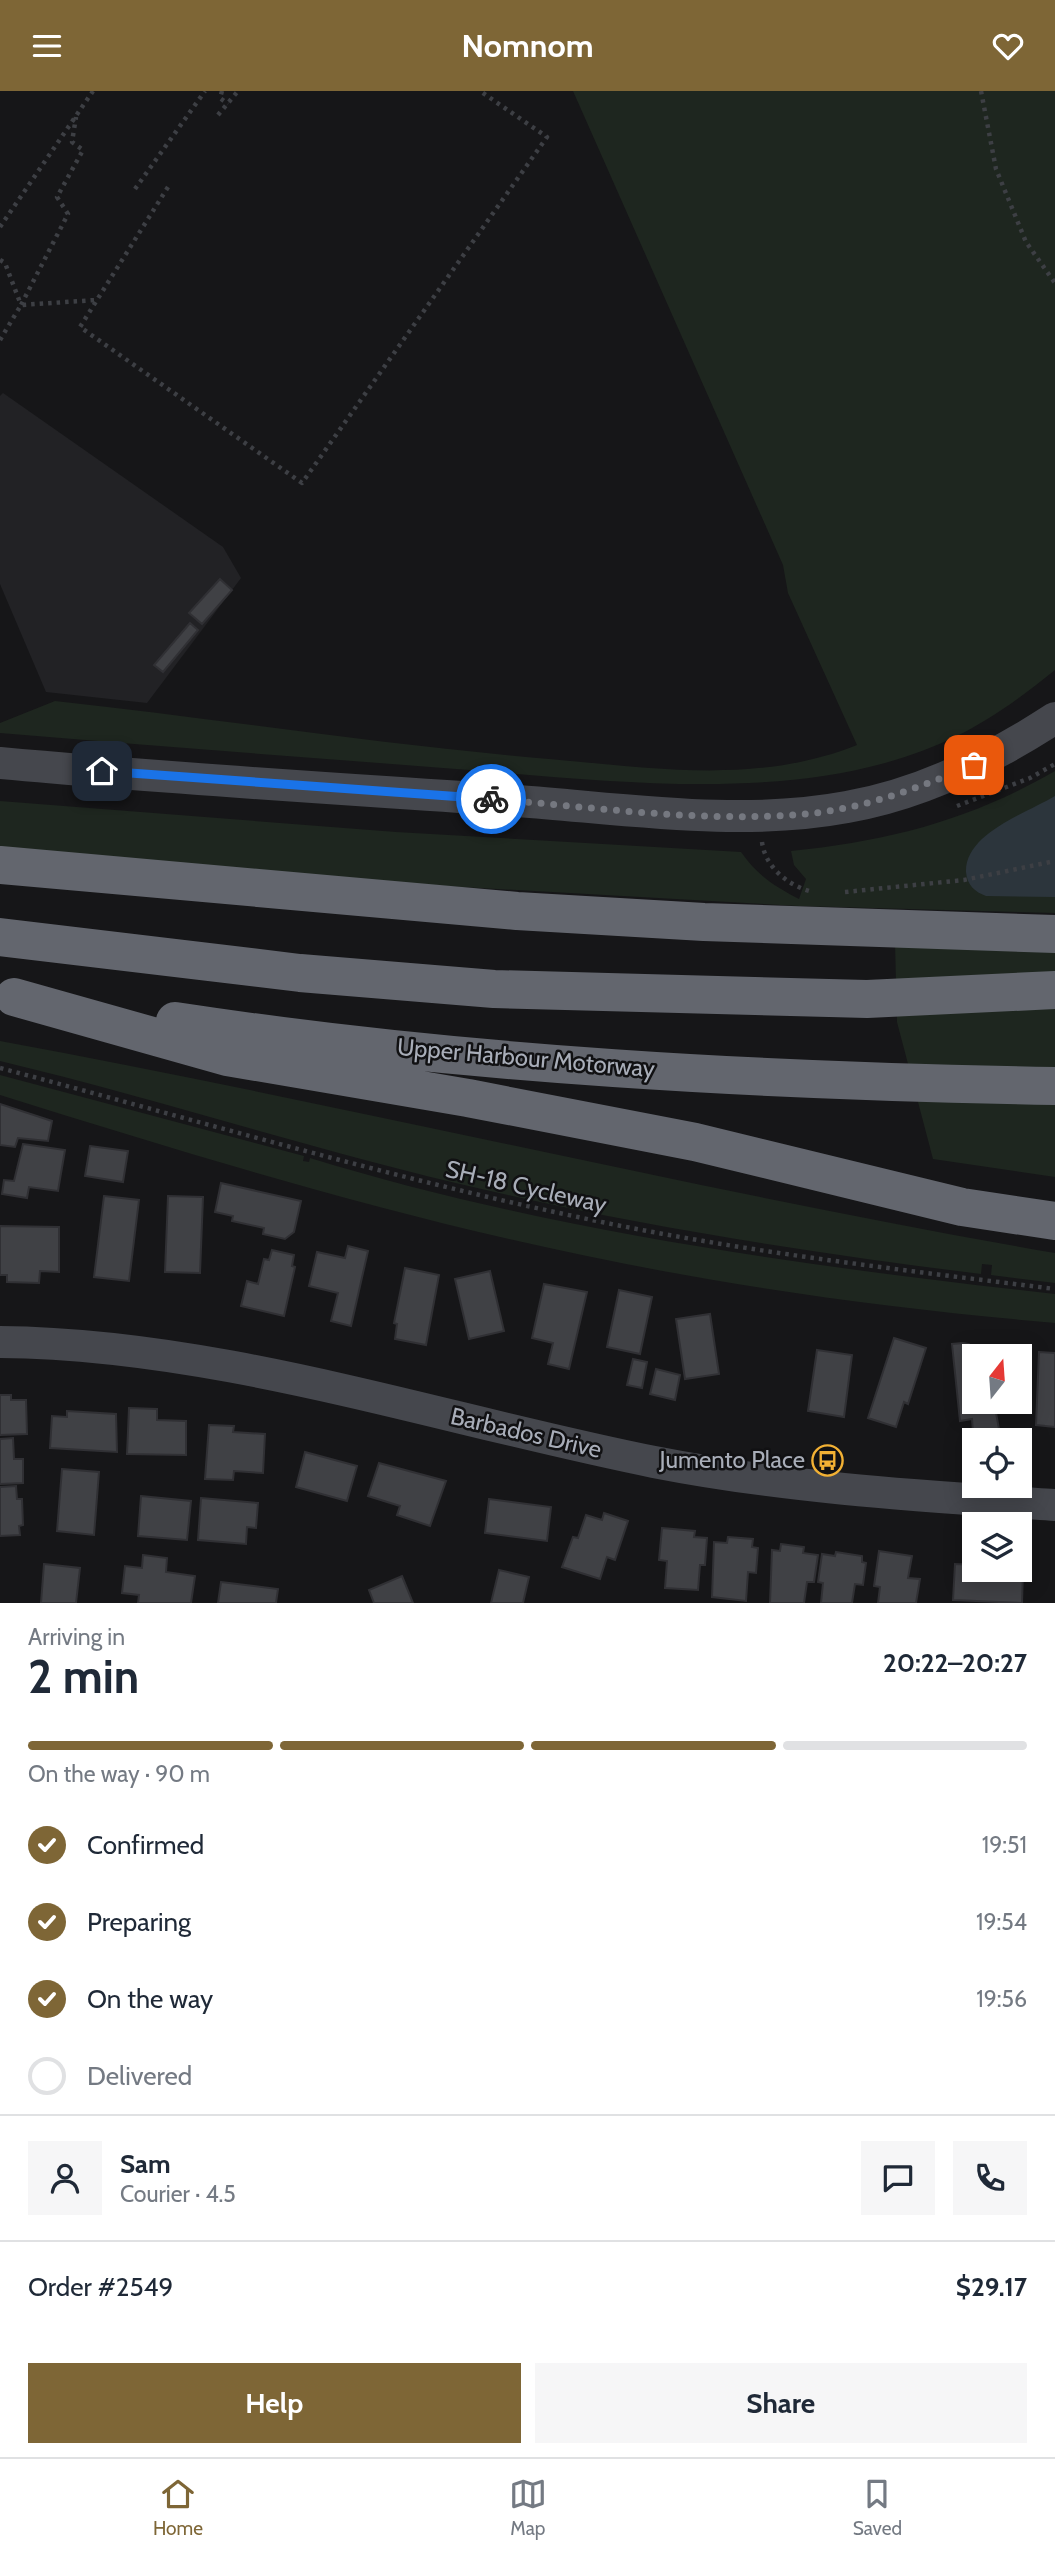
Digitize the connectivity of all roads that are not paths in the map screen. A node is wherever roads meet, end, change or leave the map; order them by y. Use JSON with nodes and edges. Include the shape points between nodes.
{"nodes":[{"id":1,"x":1055,"y":718,"type":"edge"},
{"id":2,"x":0,"y":763,"type":"edge"},
{"id":3,"x":0,"y":865,"type":"edge"},
{"id":4,"x":1055,"y":934,"type":"edge"},
{"id":5,"x":0,"y":937,"type":"edge"},
{"id":6,"x":1055,"y":990,"type":"edge"},
{"id":7,"x":7,"y":996,"type":"edge"},
{"id":8,"x":1055,"y":1086,"type":"edge"},
{"id":9,"x":1055,"y":1221,"type":"edge"},
{"id":10,"x":0,"y":1342,"type":"edge"},
{"id":11,"x":1055,"y":1504,"type":"edge"}],
"edges":[{"from":1,"to":2,"type":"main road","via":[[974,765],[920,787],[805,814],[673,812]]},
{"from":3,"to":4,"type":"highway","via":[[544,912]]},
{"from":5,"to":6,"type":"highway","via":[[287,972],[494,989],[867,999]]},
{"from":7,"to":8,"type":"highway","name":"Upper Harbour Motorway","via":[[217,1028],[548,1062],[887,1083]]},
{"from":7,"to":9,"type":"highway","via":[[227,1057],[695,1142],[962,1207]]},
{"from":10,"to":11,"type":"main road","name":"Barbados Drive","via":[[60,1343],[191,1359],[576,1445],[733,1475],[863,1491]]}]}
